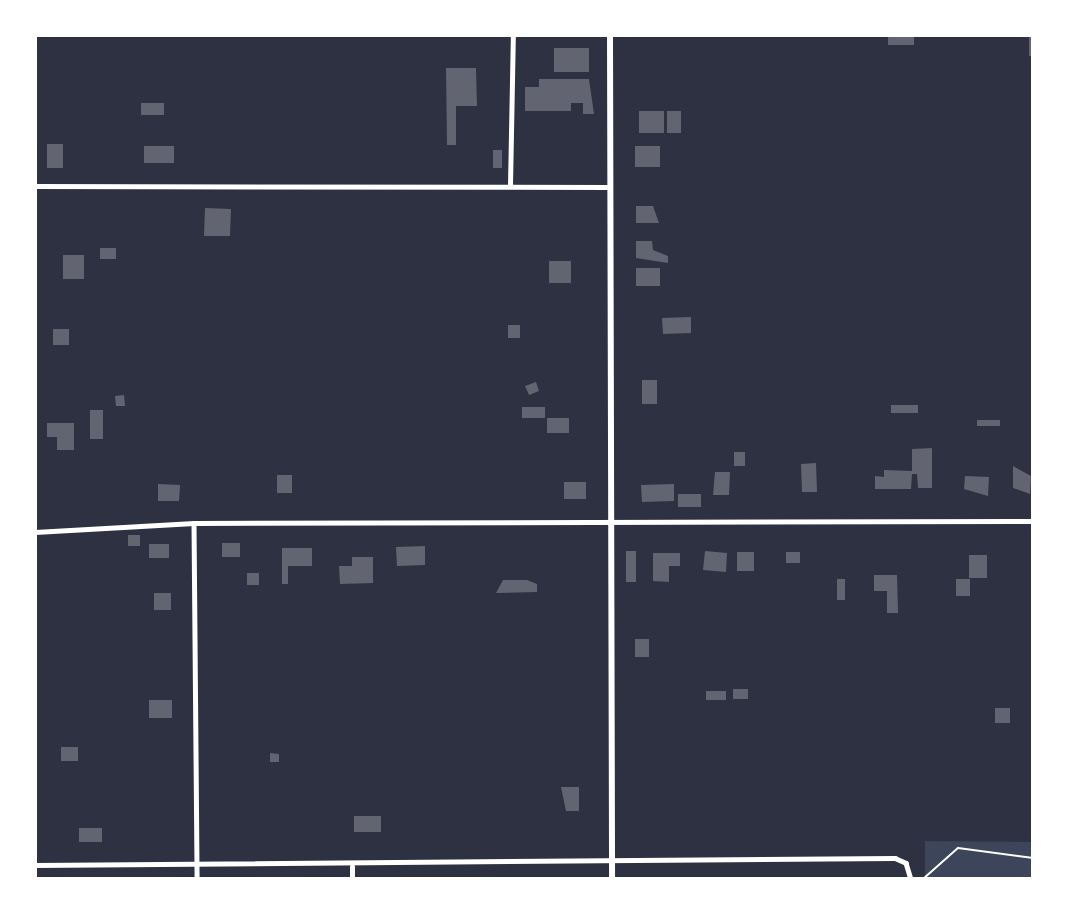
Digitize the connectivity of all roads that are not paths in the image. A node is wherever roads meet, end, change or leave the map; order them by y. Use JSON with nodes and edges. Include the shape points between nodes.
{"nodes":[{"id":1,"x":513,"y":35,"type":"edge"},
{"id":2,"x":610,"y":35,"type":"edge"},
{"id":3,"x":510,"y":185,"type":"junction"},
{"id":4,"x":35,"y":187,"type":"edge"},
{"id":5,"x":610,"y":187,"type":"junction"},
{"id":6,"x":1033,"y":521,"type":"edge"},
{"id":7,"x":194,"y":523,"type":"junction"},
{"id":8,"x":611,"y":523,"type":"junction"},
{"id":9,"x":35,"y":532,"type":"edge"},
{"id":10,"x":612,"y":862,"type":"junction"},
{"id":11,"x":35,"y":865,"type":"edge"},
{"id":12,"x":197,"y":865,"type":"junction"},
{"id":13,"x":352,"y":867,"type":"junction"},
{"id":14,"x":197,"y":879,"type":"edge"},
{"id":15,"x":352,"y":879,"type":"edge"},
{"id":16,"x":612,"y":879,"type":"edge"},
{"id":17,"x":911,"y":879,"type":"edge"}],
"edges":[{"from":1,"to":3,"type":"street"},
{"from":2,"to":5,"type":"street"},
{"from":3,"to":4,"type":"street"},
{"from":3,"to":5,"type":"street"},
{"from":5,"to":8,"type":"street"},
{"from":6,"to":8,"type":"street"},
{"from":7,"to":8,"type":"street"},
{"from":7,"to":9,"type":"street"},
{"from":7,"to":12,"type":"street"},
{"from":8,"to":10,"type":"street"},
{"from":10,"to":13,"type":"street"},
{"from":10,"to":16,"type":"street"},
{"from":10,"to":17,"type":"street","via":[[895,858],[906,863]]},
{"from":11,"to":12,"type":"street"},
{"from":12,"to":13,"type":"street"},
{"from":12,"to":14,"type":"street"},
{"from":13,"to":15,"type":"street"}]}
